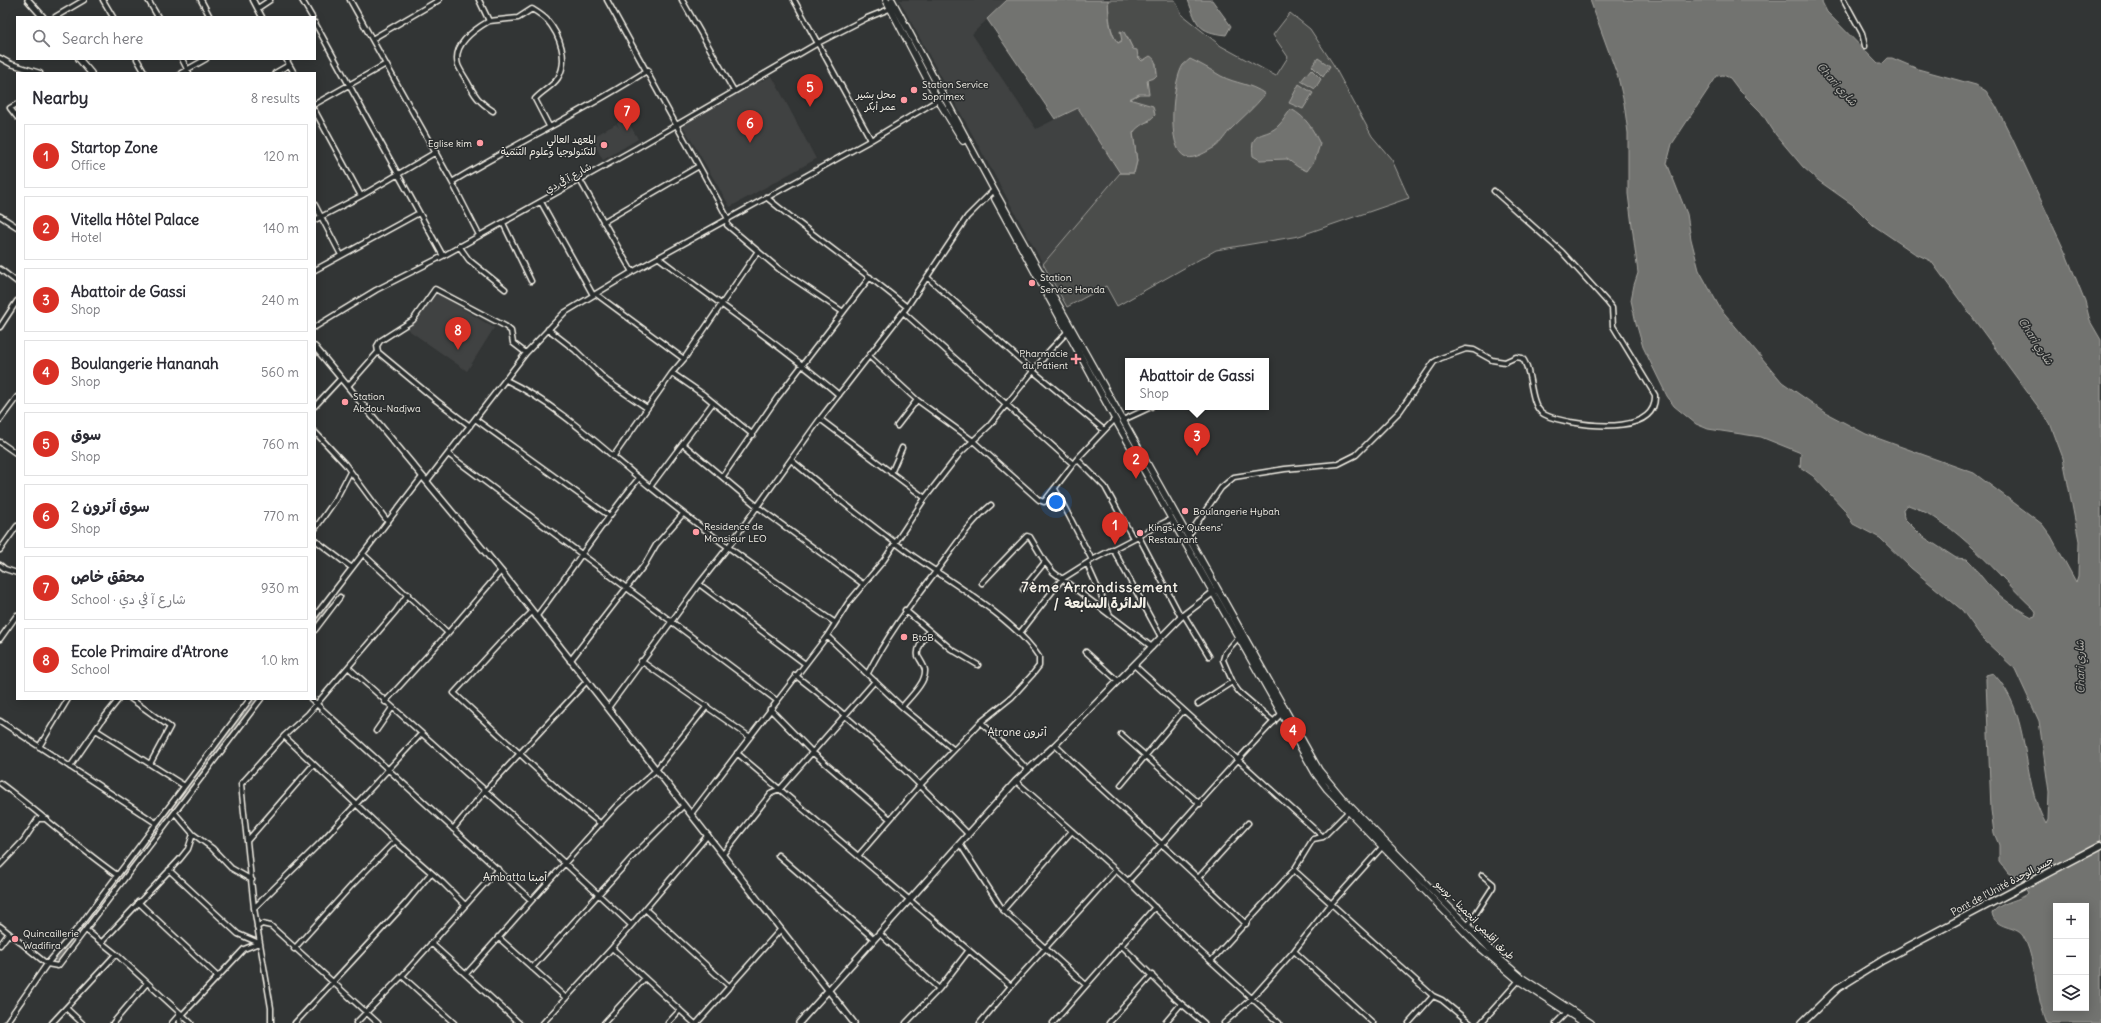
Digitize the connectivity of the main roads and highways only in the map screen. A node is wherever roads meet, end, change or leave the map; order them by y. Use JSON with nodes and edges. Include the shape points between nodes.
{"nodes":[{"id":1,"x":886,"y":0,"type":"edge"},
{"id":2,"x":892,"y":0,"type":"edge"},
{"id":3,"x":893,"y":8,"type":"junction"},
{"id":4,"x":993,"y":191,"type":"junction"},
{"id":5,"x":1215,"y":591,"type":"junction"},
{"id":6,"x":2101,"y":845,"type":"edge"},
{"id":7,"x":1407,"y":869,"type":"junction"},
{"id":8,"x":1520,"y":979,"type":"junction"},
{"id":9,"x":1584,"y":1023,"type":"edge"},
{"id":10,"x":1591,"y":1023,"type":"edge"},
{"id":11,"x":1802,"y":1023,"type":"edge"}],
"edges":[{"from":1,"to":3,"type":"main road"},
{"from":2,"to":3,"type":"main road"},
{"from":3,"to":4,"type":"main road"},
{"from":3,"to":4,"type":"main road","via":[[938,100]]},
{"from":4,"to":5,"type":"main road","via":[[1188,536]]},
{"from":4,"to":5,"type":"main road","via":[[1114,419]]},
{"from":5,"to":7,"type":"main road","via":[[1324,778]]},
{"from":5,"to":7,"type":"main road","via":[[1238,638],[1320,781],[1382,847]]},
{"from":6,"to":11,"type":"highway","name":"Pont de l'Unité جسر الوحدة","via":[[1911,944],[1844,984]]},
{"from":7,"to":8,"type":"main road","name":"طريق إقليمي انجمينا - بوسو"},
{"from":7,"to":8,"type":"main road","name":"طريق إقليمي انجمينا - بوسو","via":[[1478,946]]},
{"from":8,"to":9,"type":"main road","name":"طريق إقليمي انجمينا - بوسو"},
{"from":8,"to":10,"type":"main road","name":"طريق إقليمي انجمينا - بوسو"}]}
